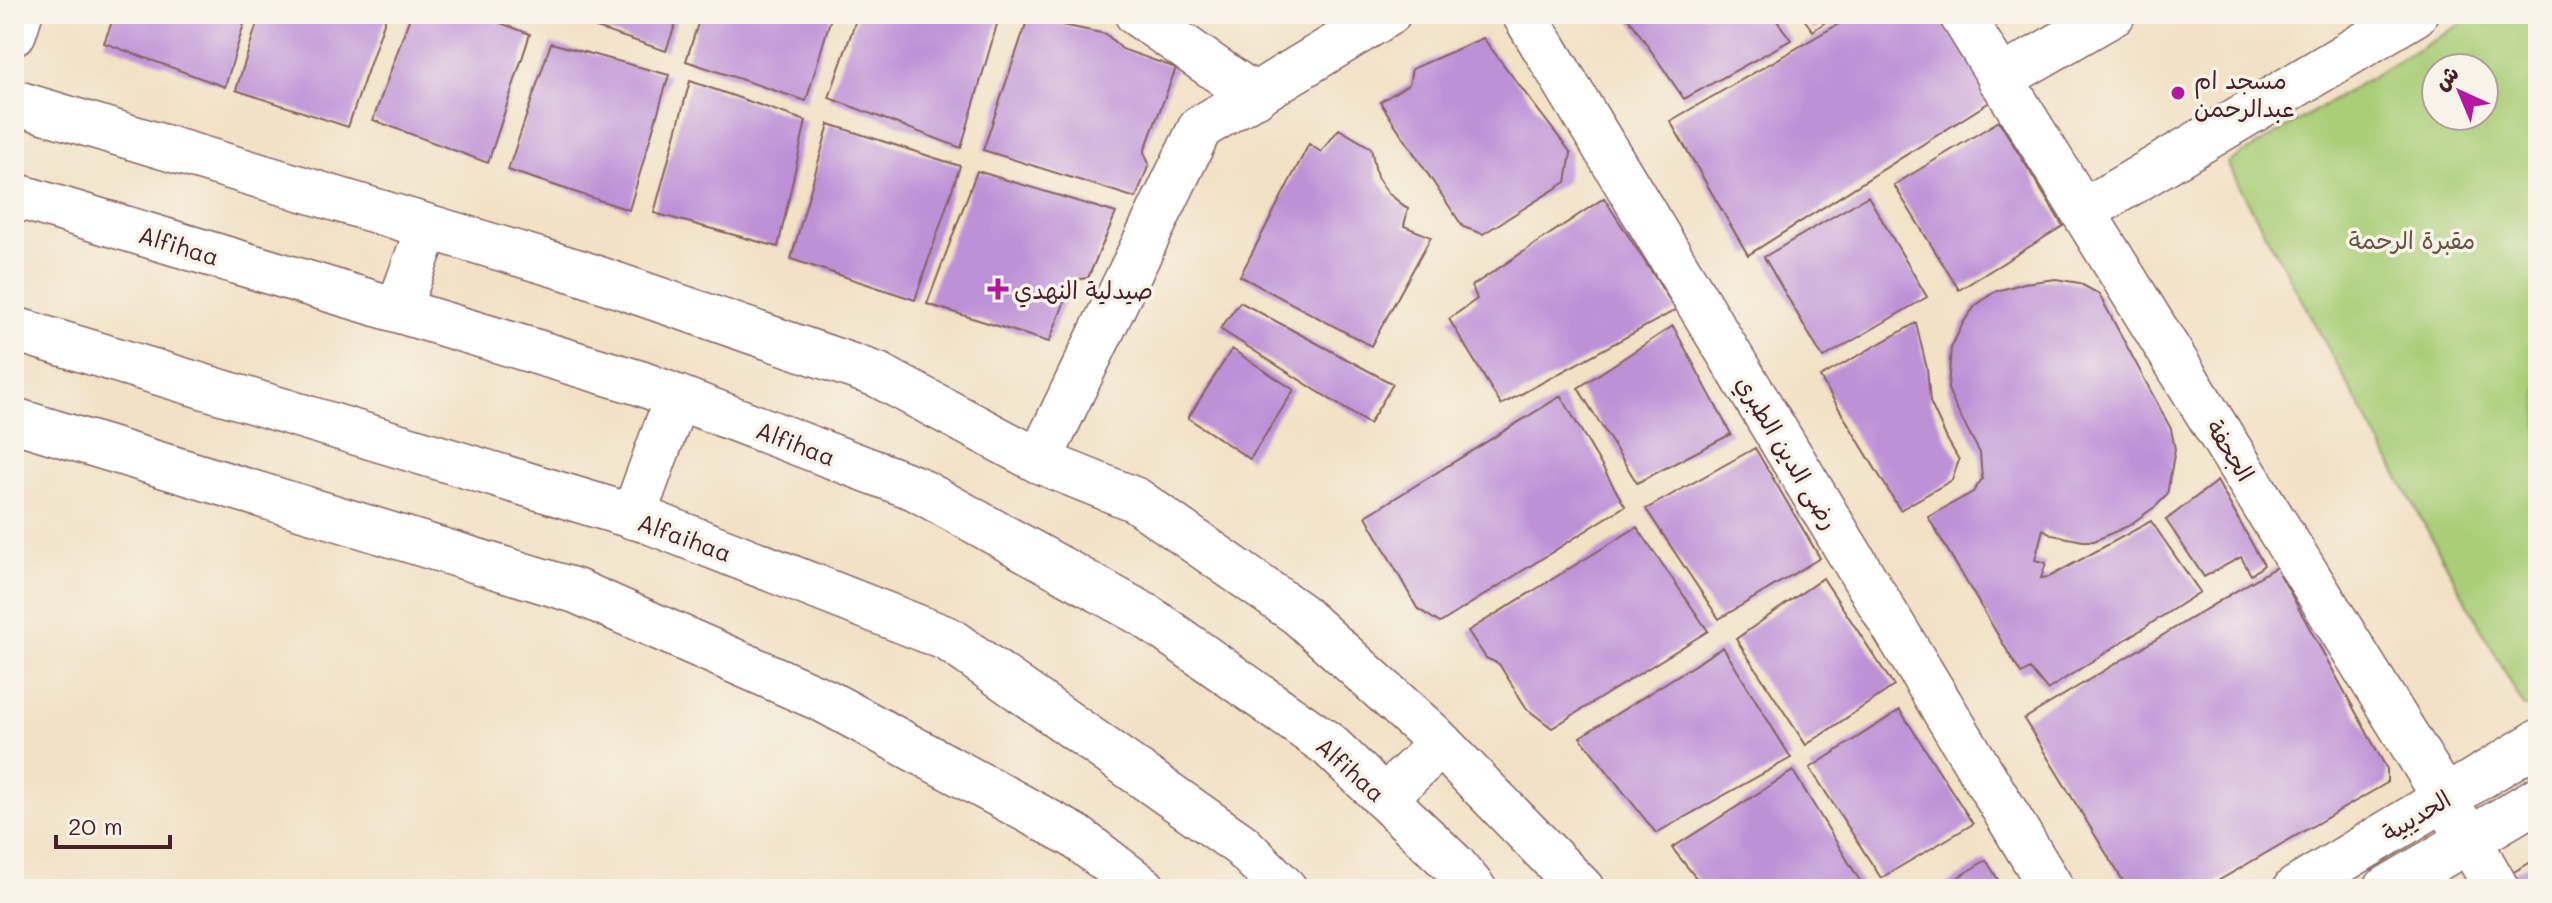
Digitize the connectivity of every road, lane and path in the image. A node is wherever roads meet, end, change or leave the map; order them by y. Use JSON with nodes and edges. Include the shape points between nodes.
{"nodes":[{"id":1,"x":20,"y":14,"type":"edge"},
{"id":2,"x":1137,"y":14,"type":"edge"},
{"id":3,"x":1388,"y":14,"type":"edge"},
{"id":4,"x":1524,"y":14,"type":"edge"},
{"id":5,"x":1961,"y":14,"type":"edge"},
{"id":6,"x":2113,"y":14,"type":"edge"},
{"id":7,"x":2415,"y":14,"type":"edge"},
{"id":8,"x":14,"y":33,"type":"edge"},
{"id":9,"x":2000,"y":79,"type":"junction"},
{"id":10,"x":1255,"y":96,"type":"junction"},
{"id":11,"x":14,"y":102,"type":"edge"},
{"id":12,"x":14,"y":195,"type":"edge"},
{"id":13,"x":2084,"y":211,"type":"junction"},
{"id":14,"x":428,"y":227,"type":"junction"},
{"id":15,"x":398,"y":310,"type":"junction"},
{"id":16,"x":14,"y":329,"type":"edge"},
{"id":17,"x":677,"y":397,"type":"junction"},
{"id":18,"x":14,"y":420,"type":"edge"},
{"id":19,"x":1039,"y":461,"type":"junction"},
{"id":20,"x":633,"y":517,"type":"junction"},
{"id":21,"x":2538,"y":742,"type":"edge"},
{"id":22,"x":1441,"y":744,"type":"junction"},
{"id":23,"x":1384,"y":798,"type":"junction"},
{"id":24,"x":2445,"y":798,"type":"junction"},
{"id":25,"x":2538,"y":799,"type":"edge"},
{"id":26,"x":2468,"y":841,"type":"junction"},
{"id":27,"x":1144,"y":889,"type":"edge"},
{"id":28,"x":1285,"y":889,"type":"edge"},
{"id":29,"x":1474,"y":889,"type":"edge"},
{"id":30,"x":1582,"y":889,"type":"edge"},
{"id":31,"x":2052,"y":889,"type":"edge"},
{"id":32,"x":2295,"y":889,"type":"edge"},
{"id":33,"x":2386,"y":889,"type":"edge"},
{"id":34,"x":2497,"y":889,"type":"edge"}],
"edges":[{"from":1,"to":8,"type":"street"},
{"from":2,"to":10,"type":"street"},
{"from":3,"to":10,"type":"street"},
{"from":4,"to":31,"type":"street","name":"رضى الدين الطبري"},
{"from":5,"to":9,"type":"street","name":"الجحفة"},
{"from":6,"to":9,"type":"street"},
{"from":7,"to":13,"type":"street"},
{"from":9,"to":13,"type":"street","name":"الجحفة"},
{"from":10,"to":19,"type":"street","via":[[1200,128]]},
{"from":11,"to":14,"type":"street"},
{"from":12,"to":15,"type":"street","name":"Alfihaa"},
{"from":13,"to":24,"type":"street","name":"الجحفة"},
{"from":14,"to":15,"type":"street"},
{"from":14,"to":19,"type":"street","via":[[579,272],[878,375]]},
{"from":15,"to":17,"type":"street","name":"Alfihaa"},
{"from":16,"to":20,"type":"street","name":"Alfaihaa"},
{"from":17,"to":20,"type":"street"},
{"from":17,"to":23,"type":"street","name":"Alfihaa","via":[[915,488],[1146,616],[1329,745]]},
{"from":18,"to":27,"type":"street","via":[[576,591],[825,701],[1075,836]]},
{"from":19,"to":22,"type":"street","via":[[1136,500],[1299,614]]},
{"from":20,"to":28,"type":"street","name":"Alfaihaa","via":[[948,639],[1241,845]]},
{"from":21,"to":24,"type":"street","name":"الحديبية"},
{"from":22,"to":23,"type":"street"},
{"from":22,"to":30,"type":"street"},
{"from":23,"to":29,"type":"street","name":"Alfihaa"},
{"from":24,"to":26,"type":"street","name":"الجحفة"},
{"from":24,"to":32,"type":"street","name":"الحديبية"},
{"from":25,"to":26,"type":"street","name":"الحديبية"},
{"from":26,"to":33,"type":"street","name":"الحديبية"},
{"from":26,"to":34,"type":"street","name":"الجحفة"}]}
